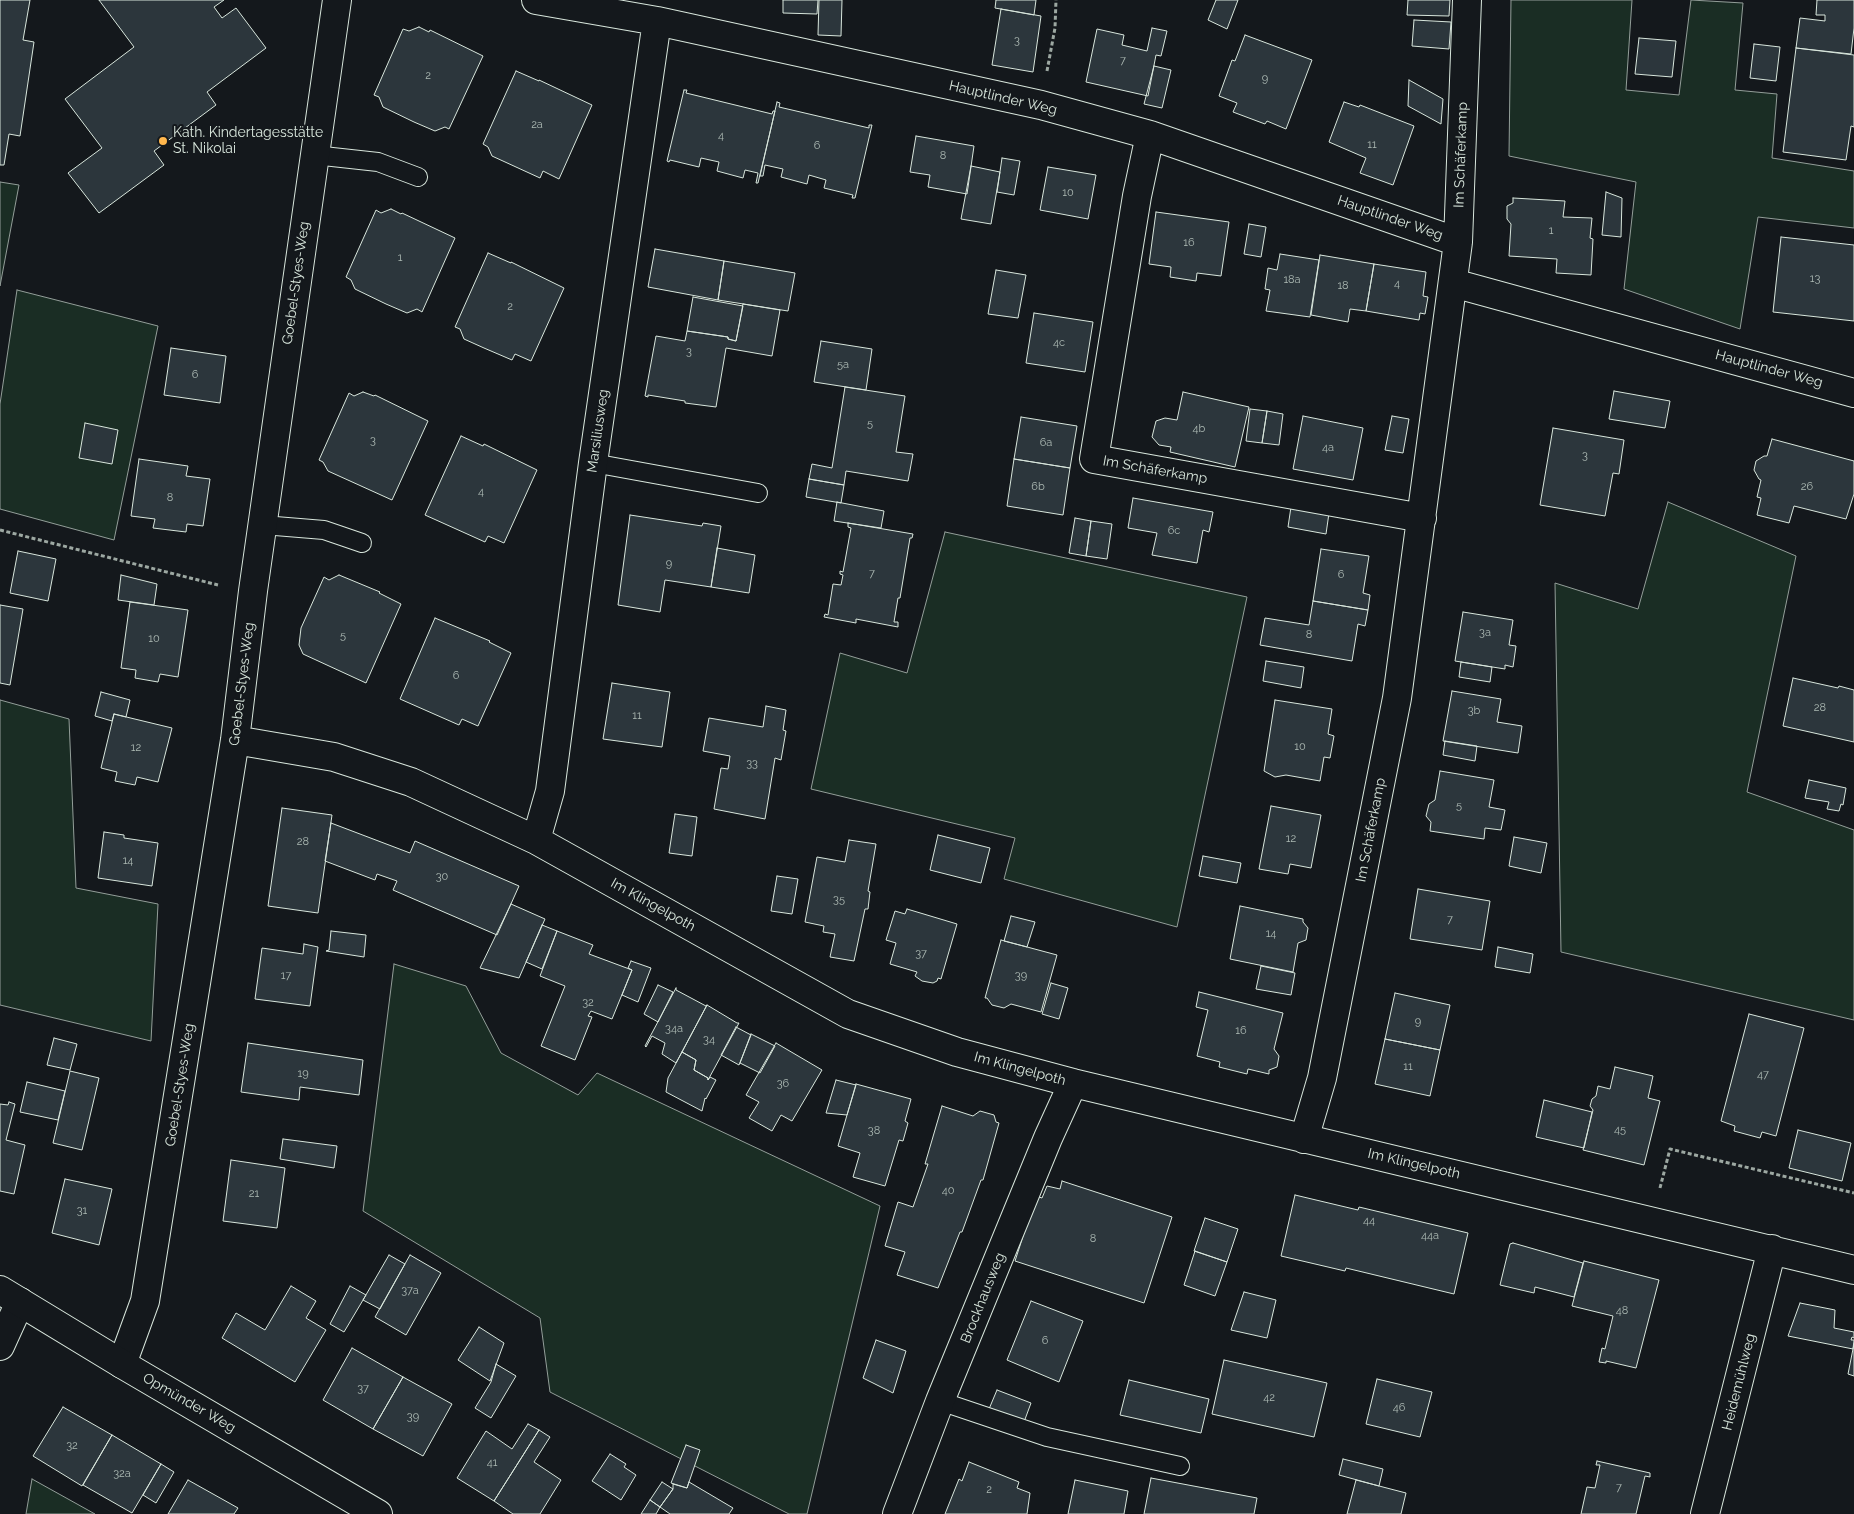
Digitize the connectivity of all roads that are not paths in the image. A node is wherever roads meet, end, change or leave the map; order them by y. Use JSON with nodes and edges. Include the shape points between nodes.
{"nodes":[{"id":1,"x":337,"y":0,"type":"edge"},
{"id":2,"x":536,"y":0,"type":"edge"},
{"id":3,"x":1467,"y":0,"type":"edge"},
{"id":4,"x":657,"y":21,"type":"junction"},
{"id":5,"x":1150,"y":136,"type":"junction"},
{"id":6,"x":314,"y":155,"type":"junction"},
{"id":7,"x":418,"y":177,"type":"dead end"},
{"id":8,"x":1458,"y":242,"type":"junction"},
{"id":9,"x":1453,"y":283,"type":"junction"},
{"id":10,"x":1854,"y":393,"type":"edge"},
{"id":11,"x":593,"y":463,"type":"junction"},
{"id":12,"x":758,"y":493,"type":"dead end"},
{"id":13,"x":1422,"y":518,"type":"junction"},
{"id":14,"x":263,"y":525,"type":"junction"},
{"id":15,"x":362,"y":543,"type":"dead end"},
{"id":16,"x":235,"y":740,"type":"junction"},
{"id":17,"x":536,"y":840,"type":"junction"},
{"id":18,"x":1073,"y":1083,"type":"junction"},
{"id":19,"x":1304,"y":1139,"type":"junction"},
{"id":20,"x":1772,"y":1249,"type":"junction"},
{"id":21,"x":1854,"y":1270,"type":"edge"},
{"id":22,"x":10,"y":1296,"type":"edge"},
{"id":23,"x":0,"y":1346,"type":"edge"},
{"id":24,"x":122,"y":1364,"type":"junction"},
{"id":25,"x":940,"y":1401,"type":"junction"},
{"id":26,"x":1180,"y":1466,"type":"dead end"},
{"id":27,"x":378,"y":1514,"type":"edge"},
{"id":28,"x":897,"y":1514,"type":"edge"},
{"id":29,"x":1706,"y":1514,"type":"edge"}],
"edges":[{"from":1,"to":6,"type":"street","name":"Goebel-Styes-Weg"},
{"from":2,"to":4,"type":"street","name":"Hauptlinder Weg"},
{"from":3,"to":8,"type":"street","name":"Im Schäferkamp"},
{"from":4,"to":5,"type":"street","name":"Hauptlinder Weg","via":[[1041,105]]},
{"from":4,"to":11,"type":"street","name":"Marsiliusweg"},
{"from":5,"to":8,"type":"street","name":"Hauptlinder Weg"},
{"from":5,"to":13,"type":"street","name":"Im Schäferkamp","via":[[1137,196],[1094,459]]},
{"from":6,"to":7,"type":"lane","via":[[378,162]]},
{"from":6,"to":14,"type":"street","name":"Goebel-Styes-Weg"},
{"from":8,"to":9,"type":"street","name":"Im Schäferkamp"},
{"from":9,"to":10,"type":"street","name":"Hauptlinder Weg"},
{"from":9,"to":13,"type":"street","name":"Im Schäferkamp"},
{"from":11,"to":12,"type":"lane"},
{"from":11,"to":17,"type":"street","name":"Marsiliusweg","via":[[550,791]]},
{"from":13,"to":19,"type":"street","name":"Im Schäferkamp","via":[[1398,698],[1322,1078]]},
{"from":14,"to":15,"type":"lane","via":[[324,530]]},
{"from":14,"to":16,"type":"street","name":"Goebel-Styes-Weg"},
{"from":16,"to":17,"type":"street","name":"Im Klingelpoth","via":[[334,757],[411,782]]},
{"from":16,"to":24,"type":"street","name":"Goebel-Styes-Weg","via":[[145,1302]]},
{"from":17,"to":18,"type":"street","name":"Im Klingelpoth","via":[[848,1014],[957,1052]]},
{"from":18,"to":19,"type":"street","name":"Im Klingelpoth"},
{"from":18,"to":25,"type":"street","name":"Brockhausweg"},
{"from":19,"to":20,"type":"street","name":"Im Klingelpoth"},
{"from":20,"to":21,"type":"street","name":"Im Klingelpoth"},
{"from":20,"to":29,"type":"street","name":"Heidemühlweg"},
{"from":22,"to":23,"type":"street"},
{"from":22,"to":24,"type":"street","name":"Opmünder Weg"},
{"from":24,"to":27,"type":"street","name":"Opmünder Weg"},
{"from":25,"to":26,"type":"lane","via":[[1047,1438]]},
{"from":25,"to":28,"type":"street","name":"Brockhausweg"}]}
